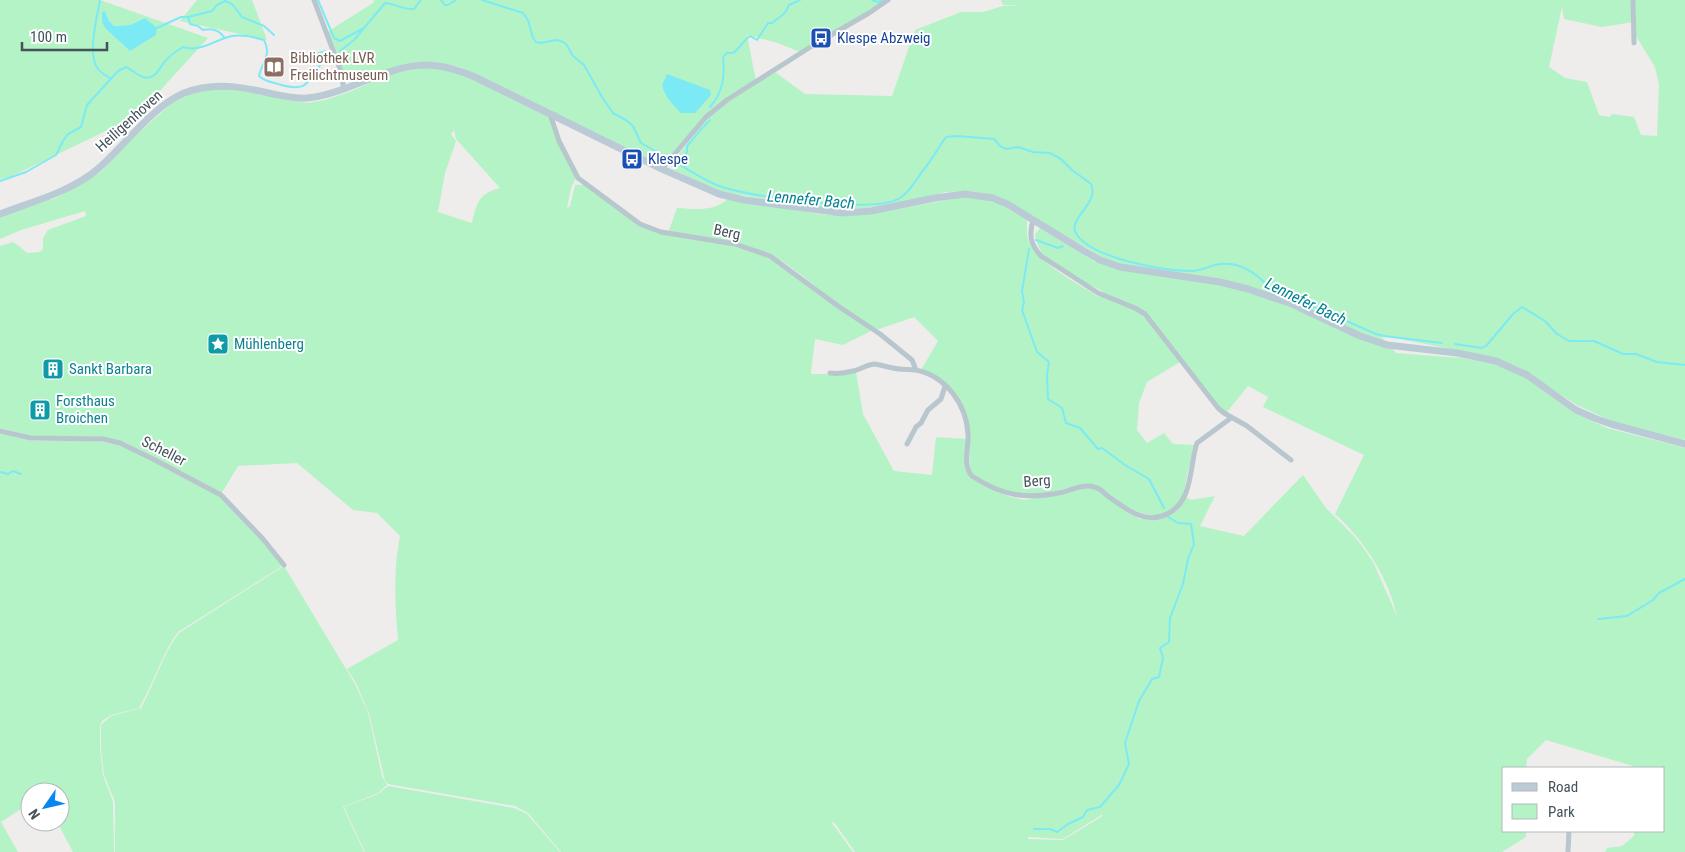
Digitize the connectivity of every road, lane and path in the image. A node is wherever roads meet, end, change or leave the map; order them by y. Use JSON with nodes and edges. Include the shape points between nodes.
{"nodes":[{"id":1,"x":314,"y":0,"type":"edge"},
{"id":2,"x":888,"y":0,"type":"edge"},
{"id":3,"x":1633,"y":0,"type":"edge"},
{"id":4,"x":1634,"y":43,"type":"dead end"},
{"id":5,"x":344,"y":89,"type":"junction"},
{"id":6,"x":550,"y":114,"type":"junction"},
{"id":7,"x":662,"y":169,"type":"junction"},
{"id":8,"x":0,"y":214,"type":"edge"},
{"id":9,"x":1033,"y":220,"type":"junction"},
{"id":10,"x":916,"y":370,"type":"junction"},
{"id":11,"x":830,"y":373,"type":"dead end"},
{"id":12,"x":945,"y":386,"type":"junction"},
{"id":13,"x":1231,"y":418,"type":"junction"},
{"id":14,"x":0,"y":431,"type":"edge"},
{"id":15,"x":906,"y":444,"type":"dead end"},
{"id":16,"x":1685,"y":444,"type":"edge"},
{"id":17,"x":1291,"y":460,"type":"dead end"},
{"id":18,"x":284,"y":565,"type":"dead end"},
{"id":19,"x":1568,"y":832,"type":"edge"},
{"id":20,"x":1568,"y":852,"type":"edge"}],
"edges":[{"from":1,"to":5,"type":"street","via":[[340,69]]},
{"from":2,"to":7,"type":"street","via":[[728,100],[706,117]]},
{"from":3,"to":4,"type":"street"},
{"from":5,"to":6,"type":"main road","name":"Heiligenhoven","via":[[407,67],[440,65],[478,78]]},
{"from":5,"to":8,"type":"main road","name":"Heiligenhoven","via":[[306,98],[221,85],[183,94],[160,109],[85,178],[55,194]]},
{"from":6,"to":7,"type":"main road","name":"Heiligenhoven"},
{"from":6,"to":10,"type":"street","name":"Berg","via":[[559,141],[578,178],[640,224],[661,232],[735,244],[770,256],[880,334],[912,360]]},
{"from":7,"to":9,"type":"main road","name":"Heiligenhoven","via":[[719,194],[787,207],[871,212],[965,194],[993,198]]},
{"from":9,"to":13,"type":"street","via":[[1030,233],[1041,256],[1098,293],[1145,314],[1212,401]]},
{"from":9,"to":16,"type":"main road","name":"Heiligenhoven","via":[[1100,260],[1120,267],[1248,289],[1387,345],[1496,361],[1527,375],[1576,410],[1594,418]]},
{"from":10,"to":11,"type":"street","name":"Berg","via":[[875,364],[853,371]]},
{"from":10,"to":12,"type":"street","name":"Berg"},
{"from":12,"to":13,"type":"street","name":"Berg","via":[[960,405],[968,434],[968,472],[979,480],[1006,493],[1024,496],[1090,486],[1140,517],[1166,515],[1180,505],[1197,443]]},
{"from":12,"to":15,"type":"street","via":[[941,399],[928,410]]},
{"from":13,"to":17,"type":"street","via":[[1247,426]]},
{"from":14,"to":18,"type":"street","name":"Scheller","via":[[32,438],[103,439],[129,447],[221,496]]},
{"from":19,"to":20,"type":"street"}]}
